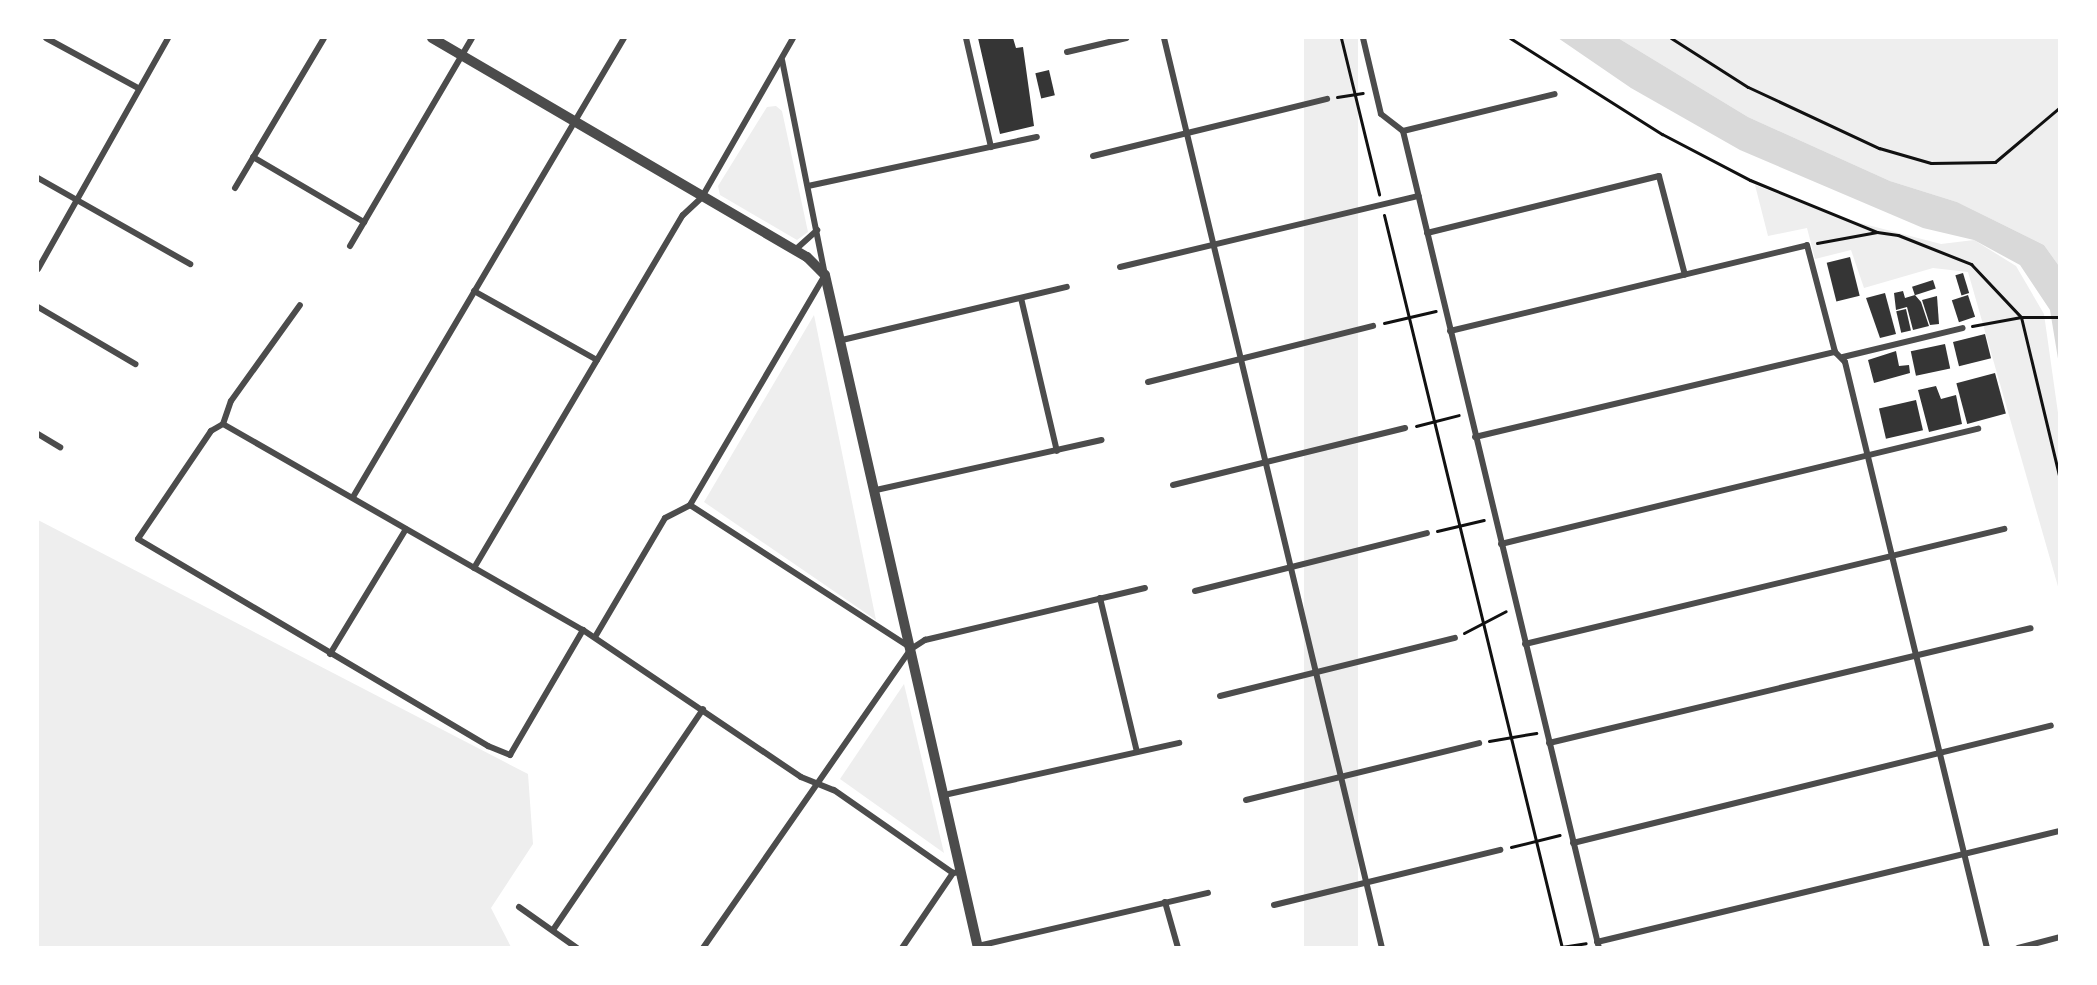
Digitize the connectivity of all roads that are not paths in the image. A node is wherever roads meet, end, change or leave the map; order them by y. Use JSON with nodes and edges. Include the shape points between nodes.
{"nodes":[{"id":1,"x":46,"y":38,"type":"edge"},
{"id":2,"x":168,"y":38,"type":"edge"},
{"id":3,"x":324,"y":38,"type":"edge"},
{"id":4,"x":432,"y":38,"type":"edge"},
{"id":5,"x":472,"y":38,"type":"edge"},
{"id":6,"x":624,"y":38,"type":"edge"},
{"id":7,"x":793,"y":38,"type":"edge"},
{"id":8,"x":966,"y":38,"type":"edge"},
{"id":9,"x":1126,"y":38,"type":"edge"},
{"id":10,"x":1164,"y":38,"type":"edge"},
{"id":11,"x":1363,"y":38,"type":"edge"},
{"id":12,"x":1066,"y":52,"type":"dead end"},
{"id":13,"x":462,"y":55,"type":"junction"},
{"id":14,"x":782,"y":60,"type":"junction"},
{"id":15,"x":138,"y":88,"type":"junction"},
{"id":16,"x":1555,"y":94,"type":"dead end"},
{"id":17,"x":1327,"y":99,"type":"road end"},
{"id":18,"x":574,"y":122,"type":"junction"},
{"id":19,"x":1403,"y":131,"type":"junction"},
{"id":20,"x":1187,"y":133,"type":"junction"},
{"id":21,"x":1037,"y":137,"type":"dead end"},
{"id":22,"x":991,"y":147,"type":"junction"},
{"id":23,"x":1093,"y":156,"type":"dead end"},
{"id":24,"x":253,"y":157,"type":"junction"},
{"id":25,"x":38,"y":177,"type":"edge"},
{"id":26,"x":808,"y":186,"type":"junction"},
{"id":27,"x":235,"y":188,"type":"dead end"},
{"id":28,"x":1419,"y":196,"type":"junction"},
{"id":29,"x":702,"y":197,"type":"junction"},
{"id":30,"x":77,"y":200,"type":"junction"},
{"id":31,"x":364,"y":222,"type":"junction"},
{"id":32,"x":817,"y":230,"type":"junction"},
{"id":33,"x":1427,"y":233,"type":"junction"},
{"id":34,"x":1213,"y":245,"type":"junction"},
{"id":35,"x":350,"y":246,"type":"dead end"},
{"id":36,"x":795,"y":250,"type":"junction"},
{"id":37,"x":190,"y":264,"type":"dead end"},
{"id":38,"x":1120,"y":267,"type":"dead end"},
{"id":39,"x":38,"y":269,"type":"edge"},
{"id":40,"x":825,"y":275,"type":"junction"},
{"id":41,"x":1684,"y":275,"type":"junction"},
{"id":42,"x":1067,"y":287,"type":"dead end"},
{"id":43,"x":474,"y":291,"type":"junction"},
{"id":44,"x":1021,"y":298,"type":"junction"},
{"id":45,"x":300,"y":305,"type":"dead end"},
{"id":46,"x":38,"y":307,"type":"edge"},
{"id":47,"x":1374,"y":326,"type":"road end"},
{"id":48,"x":1964,"y":328,"type":"road end"},
{"id":49,"x":1450,"y":331,"type":"junction"},
{"id":50,"x":842,"y":340,"type":"junction"},
{"id":51,"x":1835,"y":352,"type":"junction"},
{"id":52,"x":1843,"y":357,"type":"junction"},
{"id":53,"x":1241,"y":359,"type":"junction"},
{"id":54,"x":597,"y":360,"type":"junction"},
{"id":55,"x":135,"y":364,"type":"dead end"},
{"id":56,"x":1148,"y":382,"type":"dead end"},
{"id":57,"x":223,"y":424,"type":"junction"},
{"id":58,"x":1405,"y":428,"type":"road end"},
{"id":59,"x":1978,"y":429,"type":"dead end"},
{"id":60,"x":38,"y":434,"type":"edge"},
{"id":61,"x":1475,"y":436,"type":"junction"},
{"id":62,"x":1102,"y":440,"type":"dead end"},
{"id":63,"x":60,"y":447,"type":"dead end"},
{"id":64,"x":1057,"y":451,"type":"junction"},
{"id":65,"x":1868,"y":456,"type":"junction"},
{"id":66,"x":1266,"y":462,"type":"junction"},
{"id":67,"x":1173,"y":485,"type":"dead end"},
{"id":68,"x":876,"y":490,"type":"junction"},
{"id":69,"x":353,"y":497,"type":"junction"},
{"id":70,"x":690,"y":506,"type":"junction"},
{"id":71,"x":406,"y":529,"type":"junction"},
{"id":72,"x":2004,"y":529,"type":"dead end"},
{"id":73,"x":1427,"y":533,"type":"road end"},
{"id":74,"x":1501,"y":544,"type":"junction"},
{"id":75,"x":1892,"y":556,"type":"junction"},
{"id":76,"x":1291,"y":567,"type":"junction"},
{"id":77,"x":474,"y":568,"type":"junction"},
{"id":78,"x":1145,"y":588,"type":"dead end"},
{"id":79,"x":1195,"y":591,"type":"dead end"},
{"id":80,"x":1100,"y":598,"type":"junction"},
{"id":81,"x":2030,"y":628,"type":"dead end"},
{"id":82,"x":583,"y":630,"type":"junction"},
{"id":83,"x":595,"y":637,"type":"junction"},
{"id":84,"x":1455,"y":638,"type":"road end"},
{"id":85,"x":1525,"y":644,"type":"junction"},
{"id":86,"x":911,"y":649,"type":"junction"},
{"id":87,"x":330,"y":654,"type":"junction"},
{"id":88,"x":1916,"y":656,"type":"junction"},
{"id":89,"x":1316,"y":672,"type":"junction"},
{"id":90,"x":1220,"y":696,"type":"dead end"},
{"id":91,"x":703,"y":709,"type":"junction"},
{"id":92,"x":2051,"y":726,"type":"dead end"},
{"id":93,"x":1179,"y":743,"type":"dead end"},
{"id":94,"x":1549,"y":743,"type":"junction"},
{"id":95,"x":1479,"y":744,"type":"road end"},
{"id":96,"x":1137,"y":752,"type":"junction"},
{"id":97,"x":1940,"y":754,"type":"junction"},
{"id":98,"x":1341,"y":777,"type":"junction"},
{"id":99,"x":817,"y":783,"type":"junction"},
{"id":100,"x":944,"y":795,"type":"junction"},
{"id":101,"x":1246,"y":800,"type":"dead end"},
{"id":102,"x":2060,"y":831,"type":"edge"},
{"id":103,"x":1574,"y":843,"type":"junction"},
{"id":104,"x":1500,"y":850,"type":"road end"},
{"id":105,"x":1965,"y":854,"type":"junction"},
{"id":106,"x":957,"y":873,"type":"junction"},
{"id":107,"x":1366,"y":882,"type":"junction"},
{"id":108,"x":1208,"y":893,"type":"dead end"},
{"id":109,"x":1165,"y":903,"type":"junction"},
{"id":110,"x":1274,"y":905,"type":"dead end"},
{"id":111,"x":519,"y":907,"type":"dead end"},
{"id":112,"x":553,"y":930,"type":"junction"},
{"id":113,"x":2060,"y":937,"type":"edge"},
{"id":114,"x":1598,"y":945,"type":"edge"},
{"id":115,"x":978,"y":947,"type":"edge"},
{"id":116,"x":577,"y":948,"type":"edge"},
{"id":117,"x":703,"y":948,"type":"edge"},
{"id":118,"x":902,"y":948,"type":"edge"},
{"id":119,"x":1178,"y":948,"type":"edge"},
{"id":120,"x":1382,"y":948,"type":"edge"},
{"id":121,"x":1987,"y":948,"type":"edge"},
{"id":122,"x":2018,"y":948,"type":"edge"}],
"edges":[{"from":1,"to":15,"type":"street"},
{"from":2,"to":15,"type":"street"},
{"from":3,"to":24,"type":"street"},
{"from":4,"to":13,"type":"street"},
{"from":5,"to":13,"type":"street"},
{"from":6,"to":18,"type":"street"},
{"from":7,"to":14,"type":"street"},
{"from":8,"to":22,"type":"street"},
{"from":9,"to":12,"type":"street"},
{"from":10,"to":20,"type":"street"},
{"from":11,"to":19,"type":"street","via":[[1381,114]]},
{"from":13,"to":18,"type":"street"},
{"from":13,"to":31,"type":"street"},
{"from":14,"to":26,"type":"street"},
{"from":14,"to":29,"type":"street"},
{"from":15,"to":30,"type":"street"},
{"from":16,"to":19,"type":"street"},
{"from":17,"to":20,"type":"street"},
{"from":18,"to":29,"type":"street"},
{"from":18,"to":43,"type":"street"},
{"from":19,"to":28,"type":"street"},
{"from":20,"to":23,"type":"street"},
{"from":20,"to":34,"type":"street"},
{"from":21,"to":22,"type":"street"},
{"from":22,"to":26,"type":"street"},
{"from":24,"to":27,"type":"street"},
{"from":24,"to":31,"type":"street"},
{"from":25,"to":30,"type":"street"},
{"from":26,"to":32,"type":"street"},
{"from":28,"to":33,"type":"street"},
{"from":28,"to":34,"type":"street"},
{"from":29,"to":36,"type":"street"},
{"from":29,"to":54,"type":"street","via":[[683,215]]},
{"from":30,"to":37,"type":"street"},
{"from":30,"to":39,"type":"street"},
{"from":31,"to":35,"type":"street"},
{"from":32,"to":36,"type":"street"},
{"from":32,"to":40,"type":"street"},
{"from":33,"to":41,"type":"street","via":[[1659,176]]},
{"from":33,"to":49,"type":"street"},
{"from":34,"to":38,"type":"street"},
{"from":34,"to":53,"type":"street"},
{"from":36,"to":40,"type":"street"},
{"from":40,"to":50,"type":"street"},
{"from":40,"to":70,"type":"street"},
{"from":41,"to":49,"type":"street"},
{"from":41,"to":51,"type":"street","via":[[1807,245]]},
{"from":42,"to":44,"type":"street"},
{"from":43,"to":54,"type":"street"},
{"from":43,"to":69,"type":"street"},
{"from":44,"to":50,"type":"street"},
{"from":44,"to":64,"type":"street"},
{"from":45,"to":57,"type":"street","via":[[231,401]]},
{"from":46,"to":55,"type":"street"},
{"from":47,"to":53,"type":"street"},
{"from":48,"to":52,"type":"street"},
{"from":49,"to":61,"type":"street"},
{"from":50,"to":68,"type":"street"},
{"from":51,"to":52,"type":"street"},
{"from":51,"to":61,"type":"street"},
{"from":52,"to":65,"type":"street"},
{"from":53,"to":56,"type":"street"},
{"from":53,"to":66,"type":"street"},
{"from":54,"to":77,"type":"street"},
{"from":57,"to":69,"type":"street"},
{"from":57,"to":87,"type":"street","via":[[211,431],[138,539]]},
{"from":58,"to":66,"type":"street"},
{"from":59,"to":65,"type":"street"},
{"from":60,"to":63,"type":"street"},
{"from":61,"to":74,"type":"street"},
{"from":62,"to":64,"type":"street"},
{"from":64,"to":68,"type":"street"},
{"from":65,"to":74,"type":"street"},
{"from":65,"to":75,"type":"street"},
{"from":66,"to":67,"type":"street"},
{"from":66,"to":76,"type":"street"},
{"from":68,"to":86,"type":"street"},
{"from":69,"to":71,"type":"street"},
{"from":70,"to":83,"type":"street","via":[[665,518]]},
{"from":70,"to":86,"type":"street"},
{"from":71,"to":77,"type":"street"},
{"from":71,"to":87,"type":"street"},
{"from":72,"to":75,"type":"street"},
{"from":73,"to":76,"type":"street"},
{"from":74,"to":85,"type":"street"},
{"from":75,"to":85,"type":"street"},
{"from":75,"to":88,"type":"street"},
{"from":76,"to":79,"type":"street"},
{"from":76,"to":89,"type":"street"},
{"from":77,"to":82,"type":"street"},
{"from":78,"to":80,"type":"street"},
{"from":80,"to":86,"type":"street","via":[[925,640]]},
{"from":80,"to":96,"type":"street"},
{"from":81,"to":88,"type":"street"},
{"from":82,"to":83,"type":"street"},
{"from":82,"to":87,"type":"street","via":[[510,755]]},
{"from":83,"to":91,"type":"street"},
{"from":84,"to":89,"type":"street"},
{"from":85,"to":94,"type":"street"},
{"from":86,"to":99,"type":"street"},
{"from":86,"to":100,"type":"street"},
{"from":88,"to":94,"type":"street"},
{"from":88,"to":97,"type":"street"},
{"from":89,"to":90,"type":"street"},
{"from":89,"to":98,"type":"street"},
{"from":91,"to":99,"type":"street"},
{"from":91,"to":112,"type":"street"},
{"from":92,"to":97,"type":"street"},
{"from":93,"to":96,"type":"street"},
{"from":94,"to":103,"type":"street"},
{"from":95,"to":98,"type":"street"},
{"from":96,"to":100,"type":"street"},
{"from":97,"to":103,"type":"street"},
{"from":97,"to":105,"type":"street"},
{"from":98,"to":101,"type":"street"},
{"from":98,"to":107,"type":"street"},
{"from":99,"to":106,"type":"street"},
{"from":99,"to":117,"type":"street"},
{"from":100,"to":106,"type":"street"},
{"from":102,"to":105,"type":"street"},
{"from":103,"to":114,"type":"street"},
{"from":104,"to":107,"type":"street"},
{"from":105,"to":114,"type":"street"},
{"from":105,"to":121,"type":"street"},
{"from":106,"to":115,"type":"street"},
{"from":106,"to":118,"type":"street"},
{"from":107,"to":110,"type":"street"},
{"from":107,"to":120,"type":"street"},
{"from":108,"to":109,"type":"street"},
{"from":109,"to":115,"type":"street"},
{"from":109,"to":119,"type":"street"},
{"from":111,"to":112,"type":"street"},
{"from":112,"to":116,"type":"street"},
{"from":113,"to":122,"type":"street"}]}
